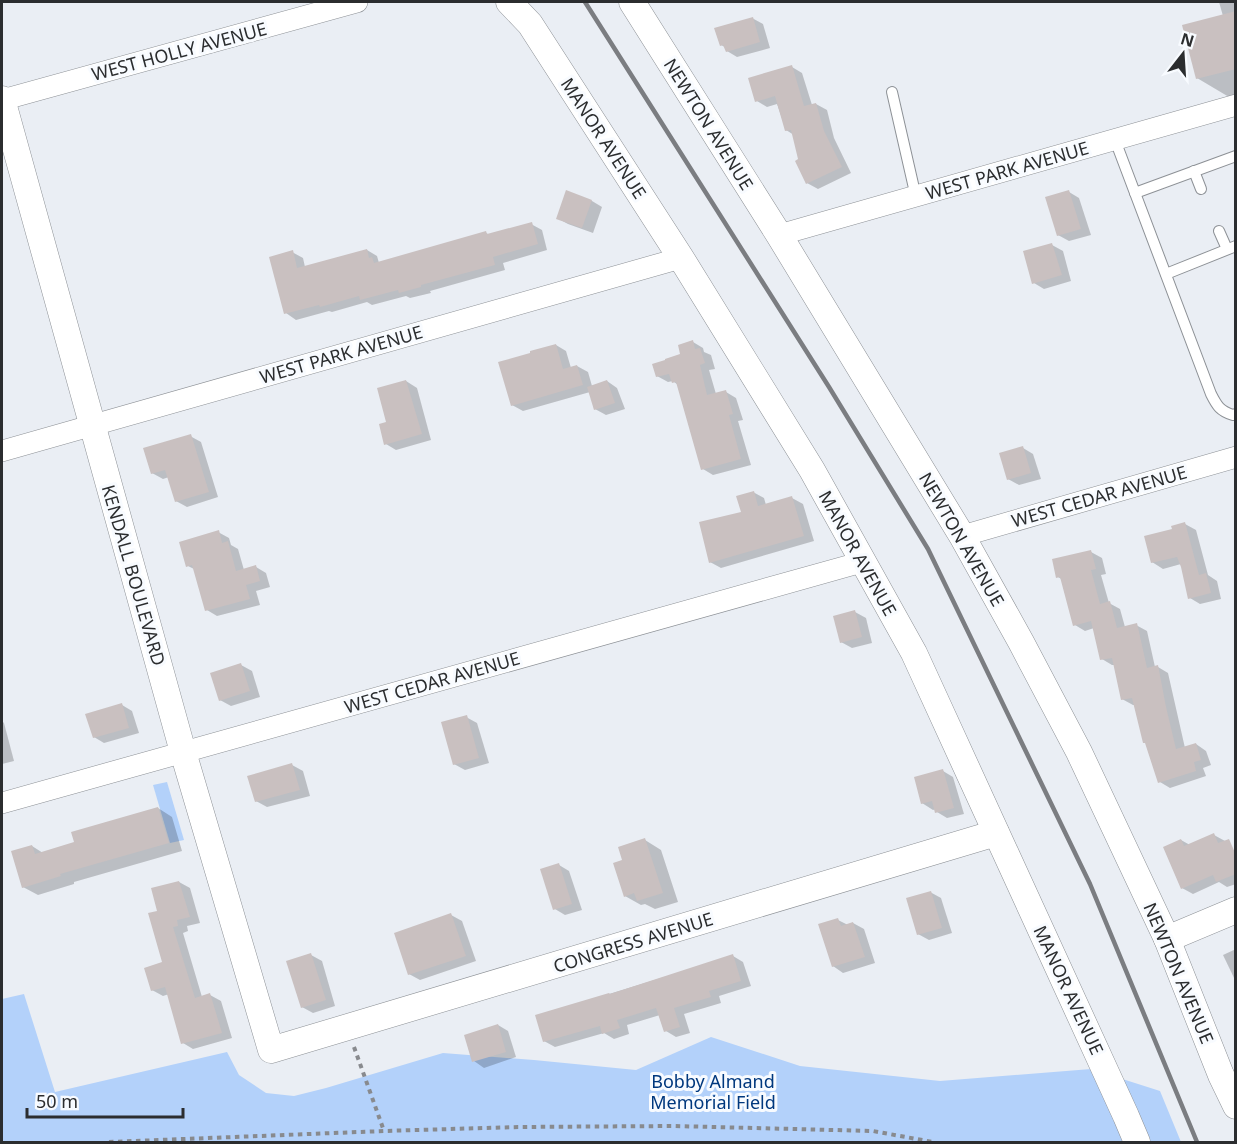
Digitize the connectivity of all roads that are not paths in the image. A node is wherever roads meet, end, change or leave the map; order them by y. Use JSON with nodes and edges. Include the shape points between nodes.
{"nodes":[{"id":1,"x":357,"y":2,"type":"edge"},
{"id":2,"x":509,"y":2,"type":"edge"},
{"id":3,"x":632,"y":2,"type":"edge"},
{"id":4,"x":892,"y":92,"type":"dead end"},
{"id":5,"x":2,"y":100,"type":"edge"},
{"id":6,"x":1236,"y":105,"type":"edge"},
{"id":7,"x":1115,"y":140,"type":"junction"},
{"id":8,"x":1236,"y":156,"type":"edge"},
{"id":9,"x":1194,"y":171,"type":"junction"},
{"id":10,"x":1202,"y":189,"type":"dead end"},
{"id":11,"x":1135,"y":193,"type":"junction"},
{"id":12,"x":916,"y":196,"type":"junction"},
{"id":13,"x":1219,"y":231,"type":"dead end"},
{"id":14,"x":779,"y":235,"type":"junction"},
{"id":15,"x":1231,"y":248,"type":"edge"},
{"id":16,"x":681,"y":258,"type":"junction"},
{"id":17,"x":1166,"y":274,"type":"junction"},
{"id":18,"x":1236,"y":414,"type":"edge"},
{"id":19,"x":92,"y":425,"type":"junction"},
{"id":20,"x":2,"y":451,"type":"edge"},
{"id":21,"x":1236,"y":457,"type":"edge"},
{"id":22,"x":962,"y":536,"type":"junction"},
{"id":23,"x":862,"y":561,"type":"junction"},
{"id":24,"x":183,"y":752,"type":"junction"},
{"id":25,"x":2,"y":803,"type":"edge"},
{"id":26,"x":996,"y":833,"type":"junction"},
{"id":27,"x":1236,"y":910,"type":"edge"},
{"id":28,"x":1167,"y":939,"type":"junction"},
{"id":29,"x":270,"y":1050,"type":"joint"},
{"id":30,"x":1236,"y":1106,"type":"edge"},
{"id":31,"x":1137,"y":1143,"type":"edge"}],
"edges":[{"from":1,"to":5,"type":"street","name":"WEST HOLLY AVENUE"},
{"from":2,"to":16,"type":"street","name":"MANOR AVENUE","via":[[530,24]]},
{"from":3,"to":14,"type":"street","name":"NEWTON AVENUE"},
{"from":4,"to":12,"type":"lane"},
{"from":5,"to":19,"type":"street","name":"KENDALL BOULEVARD"},
{"from":6,"to":7,"type":"street","name":"WEST PARK AVENUE"},
{"from":7,"to":11,"type":"lane"},
{"from":7,"to":12,"type":"street","name":"WEST PARK AVENUE"},
{"from":8,"to":9,"type":"lane"},
{"from":9,"to":10,"type":"lane"},
{"from":9,"to":11,"type":"lane"},
{"from":11,"to":17,"type":"lane"},
{"from":12,"to":14,"type":"street","name":"WEST PARK AVENUE"},
{"from":13,"to":15,"type":"lane"},
{"from":14,"to":22,"type":"street","name":"NEWTON AVENUE"},
{"from":15,"to":17,"type":"lane"},
{"from":16,"to":19,"type":"street","name":"WEST PARK AVENUE"},
{"from":16,"to":23,"type":"street","name":"MANOR AVENUE","via":[[812,470]]},
{"from":17,"to":18,"type":"lane","via":[[1216,405],[1224,412]]},
{"from":19,"to":20,"type":"street","name":"WEST PARK AVENUE"},
{"from":19,"to":24,"type":"street","name":"KENDALL BOULEVARD"},
{"from":21,"to":22,"type":"street","name":"WEST CEDAR AVENUE"},
{"from":22,"to":28,"type":"street","name":"NEWTON AVENUE","via":[[1079,752]]},
{"from":23,"to":24,"type":"street","name":"WEST CEDAR AVENUE"},
{"from":23,"to":26,"type":"street","name":"MANOR AVENUE","via":[[914,653]]},
{"from":24,"to":25,"type":"street","name":"WEST CEDAR AVENUE"},
{"from":24,"to":29,"type":"street","name":"KENDALL BOULEVARD"},
{"from":26,"to":29,"type":"street","name":"CONGRESS AVENUE"},
{"from":26,"to":31,"type":"street","name":"MANOR AVENUE"},
{"from":27,"to":28,"type":"street"},
{"from":28,"to":30,"type":"street","name":"NEWTON AVENUE"}]}
